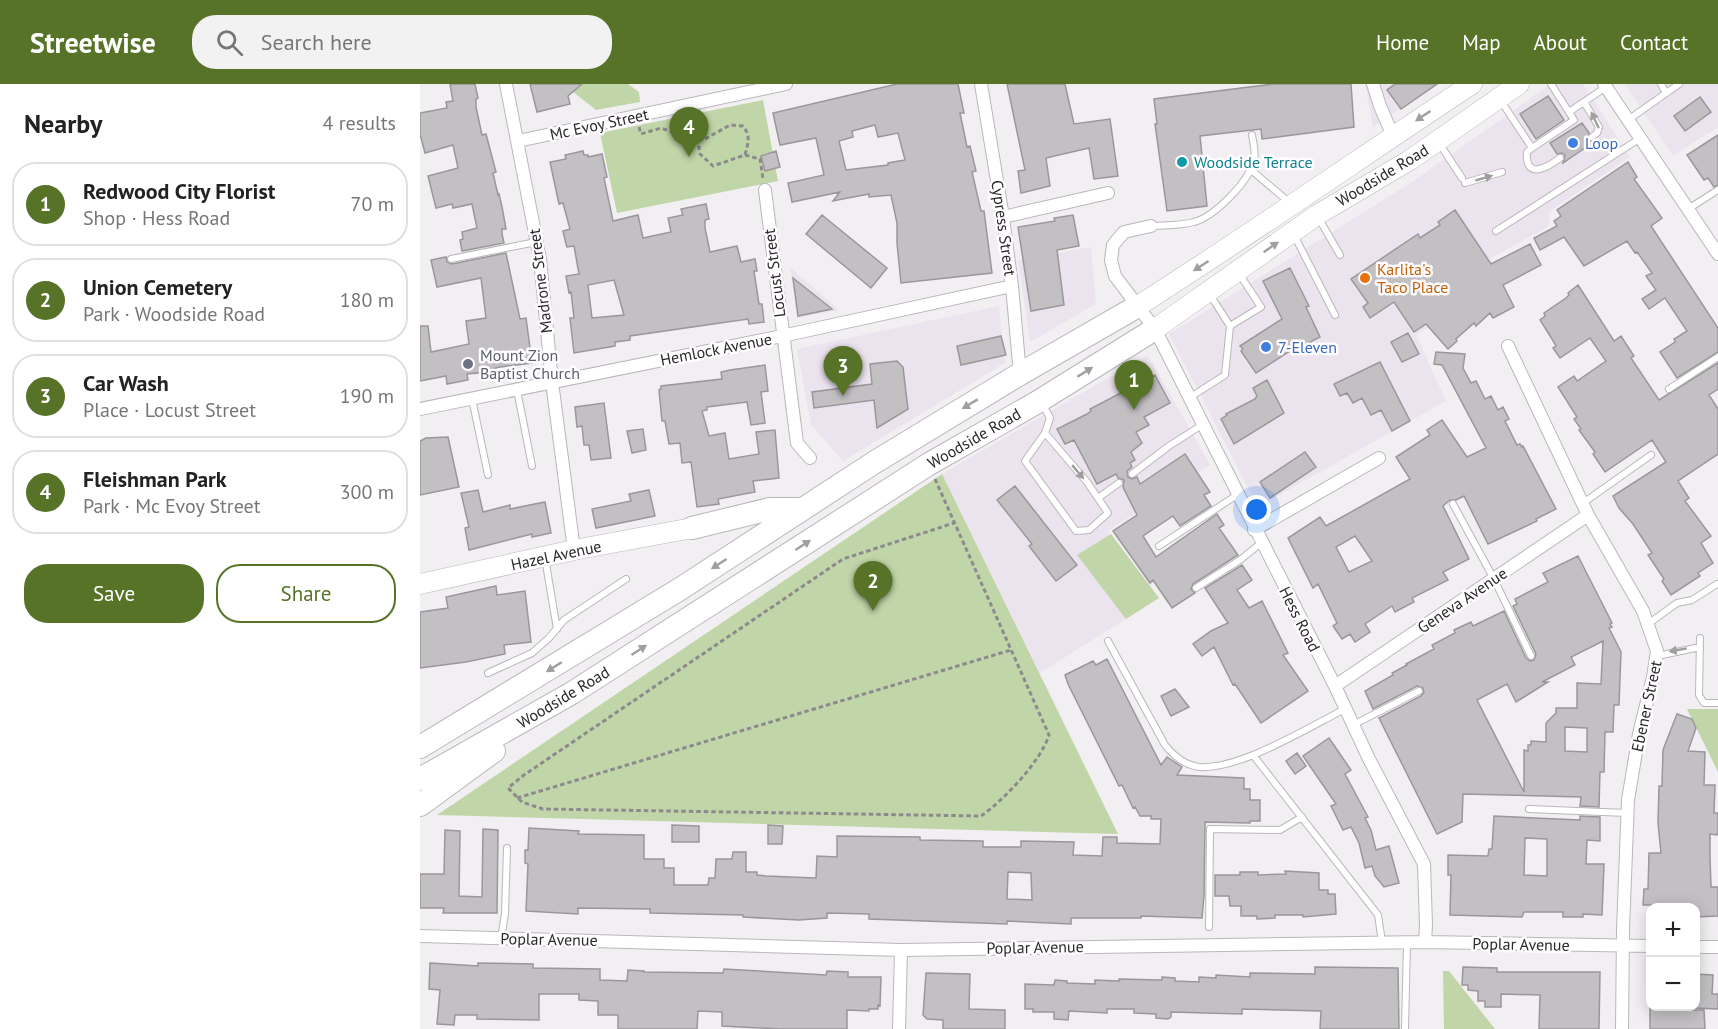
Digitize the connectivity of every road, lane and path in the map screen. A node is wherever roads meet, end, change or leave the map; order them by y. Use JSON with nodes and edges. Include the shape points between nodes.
{"nodes":[{"id":1,"x":506,"y":84,"type":"edge"},
{"id":2,"x":786,"y":84,"type":"edge"},
{"id":3,"x":981,"y":84,"type":"edge"},
{"id":4,"x":1373,"y":84,"type":"edge"},
{"id":5,"x":1472,"y":84,"type":"edge"},
{"id":6,"x":1519,"y":84,"type":"edge"},
{"id":7,"x":1551,"y":84,"type":"edge"},
{"id":8,"x":1661,"y":84,"type":"edge"},
{"id":9,"x":1679,"y":84,"type":"edge"},
{"id":10,"x":1605,"y":86,"type":"edge"},
{"id":11,"x":1666,"y":93,"type":"junction"},
{"id":12,"x":1499,"y":98,"type":"junction"},
{"id":13,"x":1584,"y":102,"type":"junction"},
{"id":14,"x":692,"y":104,"type":"junction"},
{"id":15,"x":1569,"y":112,"type":"junction"},
{"id":16,"x":636,"y":116,"type":"junction"},
{"id":17,"x":1627,"y":120,"type":"junction"},
{"id":18,"x":698,"y":134,"type":"junction"},
{"id":19,"x":1252,"y":135,"type":"dead end"},
{"id":20,"x":1393,"y":136,"type":"junction"},
{"id":21,"x":1592,"y":137,"type":"dead end"},
{"id":22,"x":1639,"y":139,"type":"junction"},
{"id":23,"x":518,"y":141,"type":"junction"},
{"id":24,"x":1438,"y":141,"type":"junction"},
{"id":25,"x":1532,"y":148,"type":"junction"},
{"id":26,"x":745,"y":155,"type":"junction"},
{"id":27,"x":1560,"y":158,"type":"dead end"},
{"id":28,"x":1251,"y":170,"type":"junction"},
{"id":29,"x":1502,"y":172,"type":"dead end"},
{"id":30,"x":765,"y":190,"type":"joint"},
{"id":31,"x":1718,"y":190,"type":"edge"},
{"id":32,"x":1108,"y":193,"type":"dead end"},
{"id":33,"x":1291,"y":204,"type":"junction"},
{"id":34,"x":1688,"y":209,"type":"junction"},
{"id":35,"x":1317,"y":215,"type":"junction"},
{"id":36,"x":1003,"y":217,"type":"junction"},
{"id":37,"x":1151,"y":226,"type":"joint"},
{"id":38,"x":1496,"y":231,"type":"dead end"},
{"id":39,"x":1292,"y":232,"type":"junction"},
{"id":40,"x":537,"y":242,"type":"junction"},
{"id":41,"x":1718,"y":254,"type":"edge"},
{"id":42,"x":1340,"y":255,"type":"dead end"},
{"id":43,"x":452,"y":259,"type":"dead end"},
{"id":44,"x":1237,"y":271,"type":"junction"},
{"id":45,"x":1012,"y":286,"type":"junction"},
{"id":46,"x":1208,"y":291,"type":"junction"},
{"id":47,"x":1138,"y":306,"type":"junction"},
{"id":48,"x":1335,"y":315,"type":"dead end"},
{"id":49,"x":1230,"y":326,"type":"junction"},
{"id":50,"x":1155,"y":329,"type":"junction"},
{"id":51,"x":782,"y":336,"type":"junction"},
{"id":52,"x":1508,"y":346,"type":"dead end"},
{"id":53,"x":1718,"y":357,"type":"edge"},
{"id":54,"x":1020,"y":374,"type":"junction"},
{"id":55,"x":552,"y":382,"type":"junction"},
{"id":56,"x":517,"y":389,"type":"junction"},
{"id":57,"x":1669,"y":389,"type":"dead end"},
{"id":58,"x":472,"y":398,"type":"junction"},
{"id":59,"x":1189,"y":398,"type":"junction"},
{"id":60,"x":1041,"y":400,"type":"junction"},
{"id":61,"x":420,"y":409,"type":"edge"},
{"id":62,"x":1202,"y":425,"type":"junction"},
{"id":63,"x":1045,"y":433,"type":"junction"},
{"id":64,"x":1651,"y":455,"type":"dead end"},
{"id":65,"x":810,"y":458,"type":"dead end"},
{"id":66,"x":1379,"y":458,"type":"dead end"},
{"id":67,"x":929,"y":464,"type":"junction"},
{"id":68,"x":532,"y":466,"type":"dead end"},
{"id":69,"x":1132,"y":474,"type":"dead end"},
{"id":70,"x":488,"y":475,"type":"dead end"},
{"id":71,"x":1119,"y":483,"type":"dead end"},
{"id":72,"x":1237,"y":495,"type":"junction"},
{"id":73,"x":1098,"y":498,"type":"junction"},
{"id":74,"x":1582,"y":503,"type":"junction"},
{"id":75,"x":1453,"y":504,"type":"dead end"},
{"id":76,"x":803,"y":509,"type":"junction"},
{"id":77,"x":1588,"y":515,"type":"junction"},
{"id":78,"x":954,"y":523,"type":"junction"},
{"id":79,"x":692,"y":528,"type":"joint"},
{"id":80,"x":1254,"y":530,"type":"junction"},
{"id":81,"x":1261,"y":543,"type":"junction"},
{"id":82,"x":1159,"y":546,"type":"dead end"},
{"id":83,"x":574,"y":550,"type":"junction"},
{"id":84,"x":544,"y":557,"type":"junction"},
{"id":85,"x":626,"y":579,"type":"dead end"},
{"id":86,"x":1494,"y":579,"type":"junction"},
{"id":87,"x":420,"y":584,"type":"edge"},
{"id":88,"x":1717,"y":584,"type":"edge"},
{"id":89,"x":1196,"y":588,"type":"dead end"},
{"id":90,"x":1647,"y":624,"type":"junction"},
{"id":91,"x":557,"y":629,"type":"junction"},
{"id":92,"x":1700,"y":638,"type":"dead end"},
{"id":93,"x":1108,"y":641,"type":"dead end"},
{"id":94,"x":1700,"y":647,"type":"junction"},
{"id":95,"x":1011,"y":650,"type":"junction"},
{"id":96,"x":1531,"y":656,"type":"dead end"},
{"id":97,"x":1657,"y":656,"type":"junction"},
{"id":98,"x":488,"y":673,"type":"dead end"},
{"id":99,"x":1335,"y":686,"type":"junction"},
{"id":100,"x":1419,"y":691,"type":"dead end"},
{"id":101,"x":572,"y":693,"type":"junction"},
{"id":102,"x":1718,"y":704,"type":"edge"},
{"id":103,"x":1345,"y":709,"type":"junction"},
{"id":104,"x":1353,"y":725,"type":"junction"},
{"id":105,"x":420,"y":747,"type":"edge"},
{"id":106,"x":1253,"y":755,"type":"junction"},
{"id":107,"x":420,"y":779,"type":"edge"},
{"id":108,"x":517,"y":798,"type":"junction"},
{"id":109,"x":420,"y":805,"type":"edge"},
{"id":110,"x":1529,"y":809,"type":"dead end"},
{"id":111,"x":1628,"y":813,"type":"junction"},
{"id":112,"x":1302,"y":817,"type":"junction"},
{"id":113,"x":507,"y":848,"type":"dead end"},
{"id":114,"x":1209,"y":927,"type":"dead end"},
{"id":115,"x":420,"y":936,"type":"edge"},
{"id":116,"x":501,"y":938,"type":"junction"},
{"id":117,"x":1407,"y":942,"type":"junction"},
{"id":118,"x":1425,"y":942,"type":"junction"},
{"id":119,"x":1382,"y":943,"type":"junction"},
{"id":120,"x":1623,"y":946,"type":"junction"},
{"id":121,"x":1646,"y":946,"type":"edge"},
{"id":122,"x":1700,"y":947,"type":"edge"},
{"id":123,"x":1718,"y":947,"type":"edge"},
{"id":124,"x":901,"y":950,"type":"junction"},
{"id":125,"x":899,"y":1029,"type":"edge"},
{"id":126,"x":1405,"y":1029,"type":"edge"},
{"id":127,"x":1622,"y":1029,"type":"edge"}],
"edges":[{"from":1,"to":23,"type":"street","name":"Madrone Street"},
{"from":2,"to":14,"type":"street","name":"Mc Evoy Street"},
{"from":3,"to":36,"type":"street","name":"Cypress Street"},
{"from":4,"to":20,"type":"street"},
{"from":5,"to":20,"type":"main road","name":"Woodside Road","one_way":true},
{"from":6,"to":12,"type":"main road","name":"Woodside Road"},
{"from":7,"to":15,"type":"lane"},
{"from":8,"to":11,"type":"lane"},
{"from":9,"to":11,"type":"lane"},
{"from":10,"to":13,"type":"lane"},
{"from":10,"to":17,"type":"street"},
{"from":11,"to":17,"type":"lane"},
{"from":12,"to":24,"type":"main road","name":"Woodside Road"},
{"from":12,"to":25,"type":"lane"},
{"from":13,"to":15,"type":"lane"},
{"from":21,"to":13,"type":"lane","one_way":true,"via":[[1599,127]]},
{"from":14,"to":16,"type":"street","name":"Mc Evoy Street"},
{"from":14,"to":18,"type":"path"},
{"from":15,"to":25,"type":"lane","via":[[1574,120]]},
{"from":16,"to":18,"type":"path","via":[[641,134],[661,128]]},
{"from":16,"to":23,"type":"street","name":"Mc Evoy Street"},
{"from":17,"to":22,"type":"street"},
{"from":18,"to":26,"type":"path","via":[[700,154],[713,166]]},
{"from":18,"to":26,"type":"path","via":[[705,139],[730,125],[743,126],[749,139]]},
{"from":19,"to":28,"type":"lane","via":[[1255,158]]},
{"from":20,"to":33,"type":"main road","name":"Woodside Road"},
{"from":22,"to":34,"type":"street"},
{"from":22,"to":38,"type":"lane"},
{"from":23,"to":40,"type":"street","name":"Madrone Street"},
{"from":24,"to":29,"type":"lane","one_way":true,"via":[[1464,180]]},
{"from":24,"to":35,"type":"main road","name":"Woodside Road"},
{"from":25,"to":27,"type":"lane","via":[[1527,152],[1527,161],[1536,170],[1545,169]]},
{"from":26,"to":30,"type":"path","via":[[760,159]]},
{"from":28,"to":33,"type":"lane"},
{"from":28,"to":37,"type":"lane","via":[[1232,195],[1195,222]]},
{"from":30,"to":51,"type":"street","name":"Locust Street"},
{"from":31,"to":34,"type":"lane"},
{"from":32,"to":36,"type":"street"},
{"from":33,"to":47,"type":"main road","name":"Woodside Road","one_way":true},
{"from":34,"to":41,"type":"street"},
{"from":35,"to":39,"type":"main road","name":"Woodside Road"},
{"from":35,"to":42,"type":"lane"},
{"from":36,"to":45,"type":"street","name":"Cypress Street"},
{"from":37,"to":47,"type":"street","name":"Hess Road","via":[[1124,232],[1113,245],[1115,276]]},
{"from":44,"to":39,"type":"main road","name":"Woodside Road","one_way":true},
{"from":39,"to":48,"type":"lane"},
{"from":40,"to":43,"type":"lane"},
{"from":40,"to":55,"type":"street","name":"Madrone Street"},
{"from":44,"to":46,"type":"main road","name":"Woodside Road"},
{"from":44,"to":49,"type":"lane","via":[[1261,307]]},
{"from":45,"to":51,"type":"street","name":"Hemlock Avenue"},
{"from":45,"to":54,"type":"street","name":"Cypress Street"},
{"from":46,"to":49,"type":"lane"},
{"from":46,"to":50,"type":"main road","name":"Woodside Road"},
{"from":47,"to":50,"type":"street","name":"Hess Road"},
{"from":47,"to":54,"type":"highway","name":"Woodside Road"},
{"from":49,"to":59,"type":"lane","via":[[1225,375]]},
{"from":50,"to":59,"type":"street","name":"Hess Road"},
{"from":60,"to":50,"type":"highway","name":"Woodside Road","one_way":true},
{"from":51,"to":55,"type":"street","name":"Hemlock Avenue"},
{"from":51,"to":65,"type":"street","name":"Locust Street","via":[[797,443]]},
{"from":52,"to":74,"type":"street","name":"Ebener Street"},
{"from":53,"to":57,"type":"lane"},
{"from":54,"to":76,"type":"highway","name":"Woodside Road","one_way":true},
{"from":55,"to":56,"type":"street","name":"Hemlock Avenue"},
{"from":55,"to":83,"type":"street","name":"Madrone Street"},
{"from":56,"to":58,"type":"street","name":"Hemlock Avenue"},
{"from":56,"to":68,"type":"lane"},
{"from":58,"to":61,"type":"street","name":"Hemlock Avenue"},
{"from":58,"to":70,"type":"lane"},
{"from":59,"to":62,"type":"street","name":"Hess Road"},
{"from":60,"to":63,"type":"lane","via":[[1050,418]]},
{"from":60,"to":67,"type":"highway","name":"Woodside Road"},
{"from":62,"to":69,"type":"lane"},
{"from":62,"to":72,"type":"street","name":"Hess Road"},
{"from":63,"to":73,"type":"lane","one_way":true},
{"from":63,"to":73,"type":"lane","via":[[1025,461],[1076,531],[1089,530],[1108,513]]},
{"from":64,"to":74,"type":"lane"},
{"from":66,"to":80,"type":"street"},
{"from":67,"to":78,"type":"path"},
{"from":101,"to":67,"type":"highway","name":"Woodside Road","one_way":true},
{"from":71,"to":73,"type":"lane"},
{"from":72,"to":80,"type":"street","name":"Hess Road"},
{"from":72,"to":82,"type":"lane"},
{"from":74,"to":77,"type":"street","name":"Ebener Street"},
{"from":75,"to":86,"type":"lane"},
{"from":76,"to":79,"type":"highway","via":[[770,509]]},
{"from":76,"to":105,"type":"highway","name":"Woodside Road","one_way":true,"via":[[680,589]]},
{"from":77,"to":86,"type":"street","name":"Geneva Avenue"},
{"from":77,"to":90,"type":"street","name":"Ebener Street"},
{"from":78,"to":95,"type":"path"},
{"from":78,"to":108,"type":"path","via":[[843,559],[524,774],[508,788]]},
{"from":79,"to":83,"type":"main road","name":"Hazel Avenue"},
{"from":80,"to":81,"type":"street","name":"Hess Road"},
{"from":81,"to":89,"type":"lane"},
{"from":81,"to":99,"type":"street","name":"Hess Road"},
{"from":83,"to":84,"type":"main road","name":"Hazel Avenue"},
{"from":84,"to":87,"type":"main road","name":"Hazel Avenue"},
{"from":84,"to":91,"type":"lane"},
{"from":85,"to":91,"type":"lane","via":[[564,620]]},
{"from":86,"to":96,"type":"lane"},
{"from":86,"to":99,"type":"street","name":"Geneva Avenue"},
{"from":88,"to":90,"type":"lane","via":[[1692,600],[1677,603]]},
{"from":90,"to":97,"type":"street","name":"Ebener Street"},
{"from":91,"to":98,"type":"lane","via":[[532,653]]},
{"from":92,"to":94,"type":"lane"},
{"from":93,"to":106,"type":"lane","via":[[1172,754],[1202,767]]},
{"from":94,"to":97,"type":"lane","one_way":true},
{"from":94,"to":102,"type":"lane","via":[[1699,695],[1704,703]]},
{"from":95,"to":108,"type":"path"},
{"from":95,"to":108,"type":"path","via":[[1049,735],[1045,748],[997,806],[981,816],[543,809]]},
{"from":97,"to":111,"type":"street","name":"Ebener Street","via":[[1639,734]]},
{"from":99,"to":103,"type":"street","name":"Hess Road"},
{"from":100,"to":104,"type":"lane"},
{"from":101,"to":107,"type":"highway","name":"Woodside Road"},
{"from":101,"to":109,"type":"highway"},
{"from":103,"to":104,"type":"street","name":"Hess Road"},
{"from":103,"to":106,"type":"lane"},
{"from":104,"to":118,"type":"street","name":"Hess Road","via":[[1424,864]]},
{"from":106,"to":112,"type":"lane"},
{"from":110,"to":111,"type":"lane"},
{"from":111,"to":120,"type":"street","name":"Ebener Street"},
{"from":112,"to":114,"type":"lane","via":[[1280,830],[1210,829]]},
{"from":112,"to":119,"type":"lane","via":[[1378,915]]},
{"from":113,"to":116,"type":"lane"},
{"from":115,"to":116,"type":"street","name":"Poplar Avenue"},
{"from":116,"to":124,"type":"street","name":"Poplar Avenue"},
{"from":117,"to":118,"type":"street","name":"Poplar Avenue"},
{"from":117,"to":119,"type":"street","name":"Poplar Avenue"},
{"from":117,"to":126,"type":"lane"},
{"from":118,"to":120,"type":"street","name":"Poplar Avenue"},
{"from":119,"to":124,"type":"street","name":"Poplar Avenue"},
{"from":120,"to":121,"type":"street","name":"Poplar Avenue"},
{"from":120,"to":127,"type":"street","name":"Ebener Street"},
{"from":122,"to":123,"type":"street"},
{"from":124,"to":125,"type":"street"}]}
